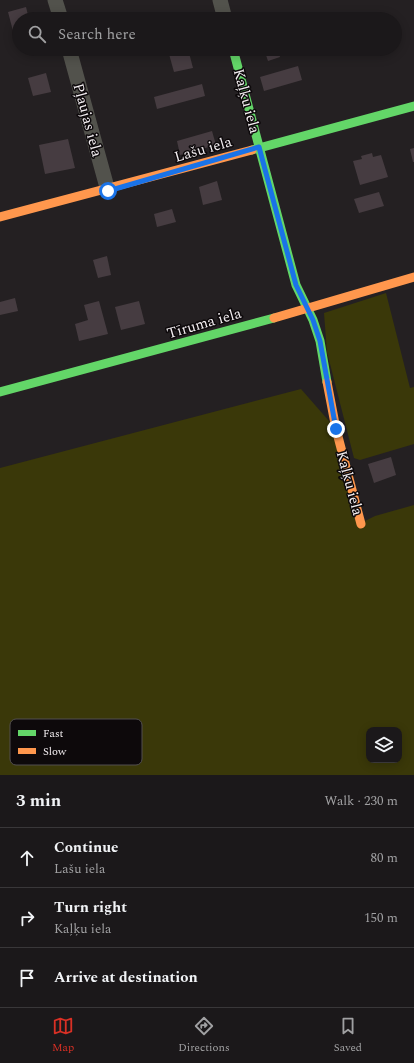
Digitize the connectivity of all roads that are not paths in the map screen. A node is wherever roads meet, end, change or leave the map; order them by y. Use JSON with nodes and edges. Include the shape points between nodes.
{"nodes":[{"id":1,"x":56,"y":0,"type":"edge"},
{"id":2,"x":220,"y":0,"type":"edge"},
{"id":3,"x":59,"y":12,"type":"edge"},
{"id":4,"x":223,"y":12,"type":"edge"},
{"id":5,"x":71,"y":56,"type":"edge"},
{"id":6,"x":235,"y":56,"type":"edge"},
{"id":7,"x":414,"y":106,"type":"edge"},
{"id":8,"x":259,"y":147,"type":"junction"},
{"id":9,"x":108,"y":191,"type":"junction"},
{"id":10,"x":0,"y":217,"type":"edge"},
{"id":11,"x":414,"y":277,"type":"edge"},
{"id":12,"x":308,"y":309,"type":"junction"},
{"id":13,"x":0,"y":392,"type":"edge"},
{"id":14,"x":361,"y":524,"type":"dead end"}],
"edges":[{"from":1,"to":3,"type":"street"},
{"from":2,"to":4,"type":"street"},
{"from":5,"to":9,"type":"street","name":"Pļaujas iela"},
{"from":6,"to":8,"type":"street","name":"Kaļķu iela"},
{"from":7,"to":8,"type":"street","name":"Lašu iela"},
{"from":8,"to":9,"type":"street","name":"Lašu iela"},
{"from":8,"to":12,"type":"street","name":"Kaļķu iela","via":[[296,285]]},
{"from":9,"to":10,"type":"street","name":"Lašu iela"},
{"from":11,"to":12,"type":"street","name":"Tīruma iela"},
{"from":12,"to":13,"type":"street","name":"Tīruma iela"},
{"from":12,"to":14,"type":"street","name":"Kaļķu iela","via":[[320,341],[336,429]]}]}
